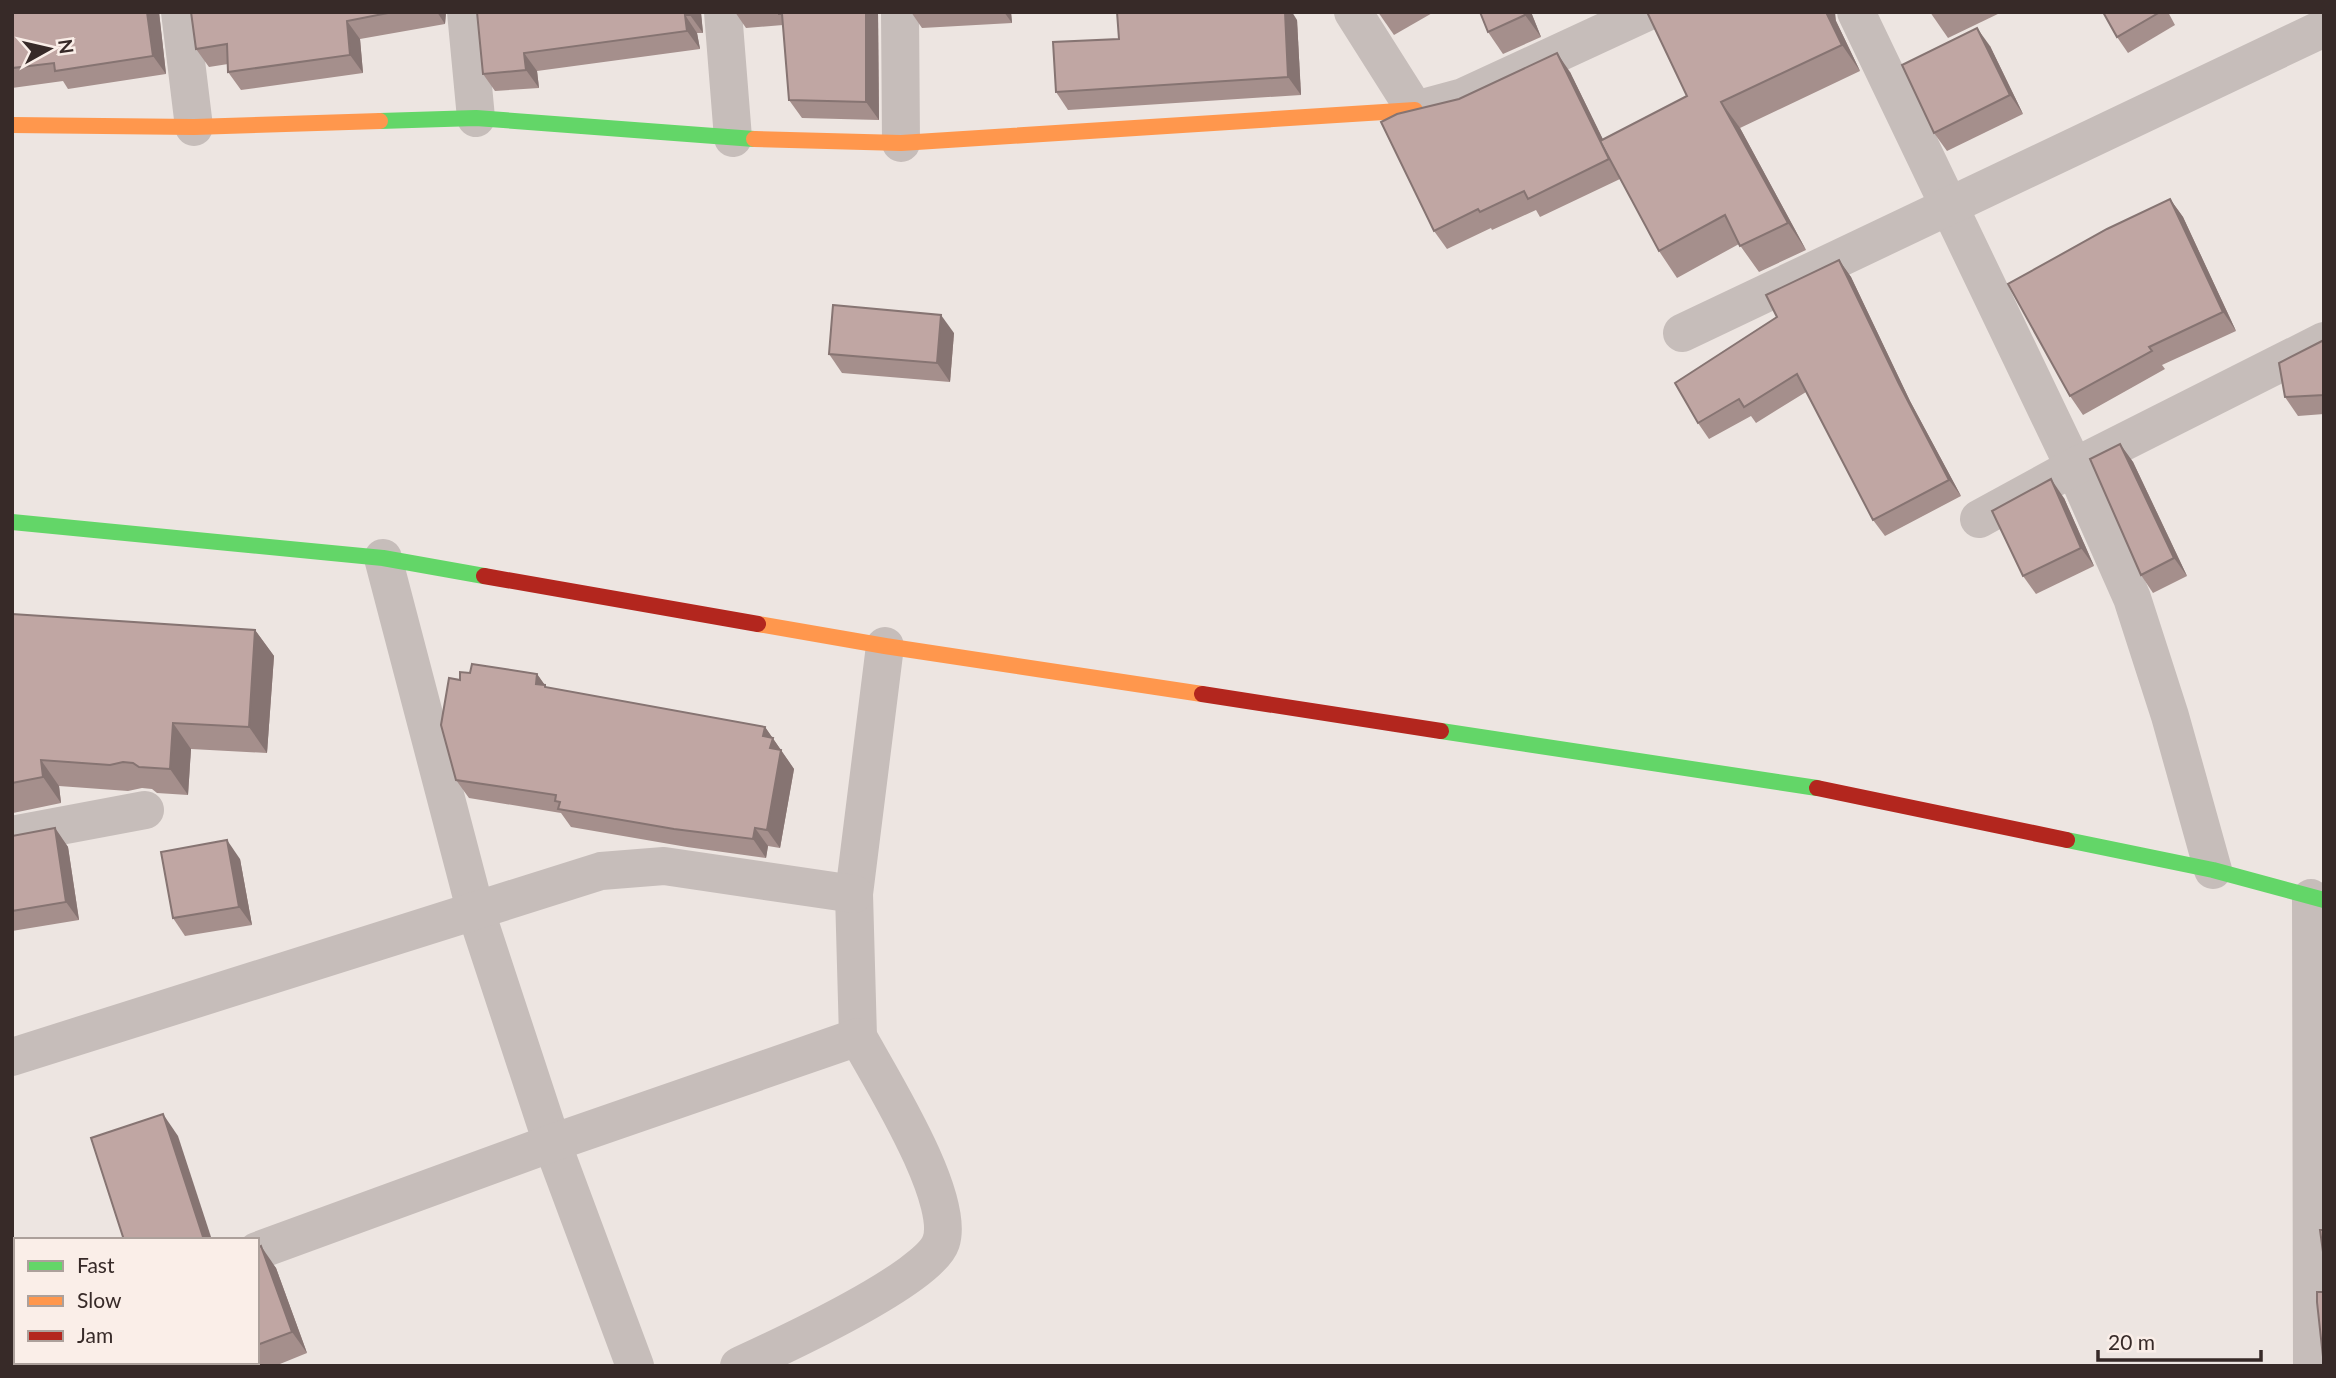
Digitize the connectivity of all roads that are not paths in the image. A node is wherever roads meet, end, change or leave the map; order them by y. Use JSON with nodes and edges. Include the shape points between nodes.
{"nodes":[{"id":1,"x":180,"y":12,"type":"edge"},
{"id":2,"x":466,"y":12,"type":"edge"},
{"id":3,"x":723,"y":12,"type":"edge"},
{"id":4,"x":900,"y":12,"type":"edge"},
{"id":5,"x":1353,"y":12,"type":"edge"},
{"id":6,"x":1647,"y":12,"type":"edge"},
{"id":7,"x":1856,"y":12,"type":"edge"},
{"id":8,"x":2324,"y":28,"type":"edge"},
{"id":9,"x":1415,"y":110,"type":"junction"},
{"id":10,"x":476,"y":118,"type":"junction"},
{"id":11,"x":12,"y":125,"type":"edge"},
{"id":12,"x":194,"y":127,"type":"junction"},
{"id":13,"x":733,"y":138,"type":"junction"},
{"id":14,"x":901,"y":144,"type":"junction"},
{"id":15,"x":1951,"y":206,"type":"junction"},
{"id":16,"x":1682,"y":333,"type":"dead end"},
{"id":17,"x":2324,"y":341,"type":"edge"},
{"id":18,"x":2074,"y":467,"type":"junction"},
{"id":19,"x":1979,"y":519,"type":"dead end"},
{"id":20,"x":12,"y":522,"type":"edge"},
{"id":21,"x":383,"y":558,"type":"junction"},
{"id":22,"x":885,"y":646,"type":"junction"},
{"id":23,"x":145,"y":810,"type":"dead end"},
{"id":24,"x":12,"y":835,"type":"edge"},
{"id":25,"x":2213,"y":870,"type":"junction"},
{"id":26,"x":854,"y":894,"type":"junction"},
{"id":27,"x":2318,"y":899,"type":"edge"},
{"id":28,"x":475,"y":909,"type":"junction"},
{"id":29,"x":858,"y":1037,"type":"junction"},
{"id":30,"x":12,"y":1057,"type":"edge"},
{"id":31,"x":552,"y":1143,"type":"junction"},
{"id":32,"x":259,"y":1250,"type":"edge"},
{"id":33,"x":2302,"y":1359,"type":"edge"},
{"id":34,"x":635,"y":1366,"type":"edge"},
{"id":35,"x":739,"y":1366,"type":"edge"}],
"edges":[{"from":1,"to":12,"type":"street"},
{"from":2,"to":10,"type":"street"},
{"from":3,"to":13,"type":"street"},
{"from":4,"to":14,"type":"street"},
{"from":5,"to":9,"type":"street"},
{"from":6,"to":9,"type":"street","via":[[1463,97]]},
{"from":7,"to":15,"type":"street"},
{"from":8,"to":15,"type":"street"},
{"from":9,"to":14,"type":"main road"},
{"from":10,"to":12,"type":"main road"},
{"from":10,"to":13,"type":"main road"},
{"from":11,"to":12,"type":"main road"},
{"from":13,"to":14,"type":"main road"},
{"from":15,"to":16,"type":"street"},
{"from":15,"to":18,"type":"street"},
{"from":17,"to":18,"type":"street"},
{"from":18,"to":19,"type":"street"},
{"from":18,"to":25,"type":"street","via":[[2132,598]]},
{"from":20,"to":21,"type":"main road"},
{"from":21,"to":22,"type":"main road"},
{"from":21,"to":28,"type":"street"},
{"from":22,"to":25,"type":"main road","via":[[1825,789]]},
{"from":22,"to":26,"type":"street"},
{"from":23,"to":24,"type":"street"},
{"from":25,"to":27,"type":"main road"},
{"from":26,"to":28,"type":"street","via":[[664,866],[601,871]]},
{"from":26,"to":29,"type":"street"},
{"from":27,"to":33,"type":"street"},
{"from":28,"to":30,"type":"street"},
{"from":28,"to":31,"type":"street"},
{"from":29,"to":31,"type":"street"},
{"from":29,"to":35,"type":"street","via":[[931,1176],[943,1215],[942,1240],[936,1253],[912,1274],[807,1335]]},
{"from":31,"to":32,"type":"street"},
{"from":31,"to":34,"type":"street"}]}
